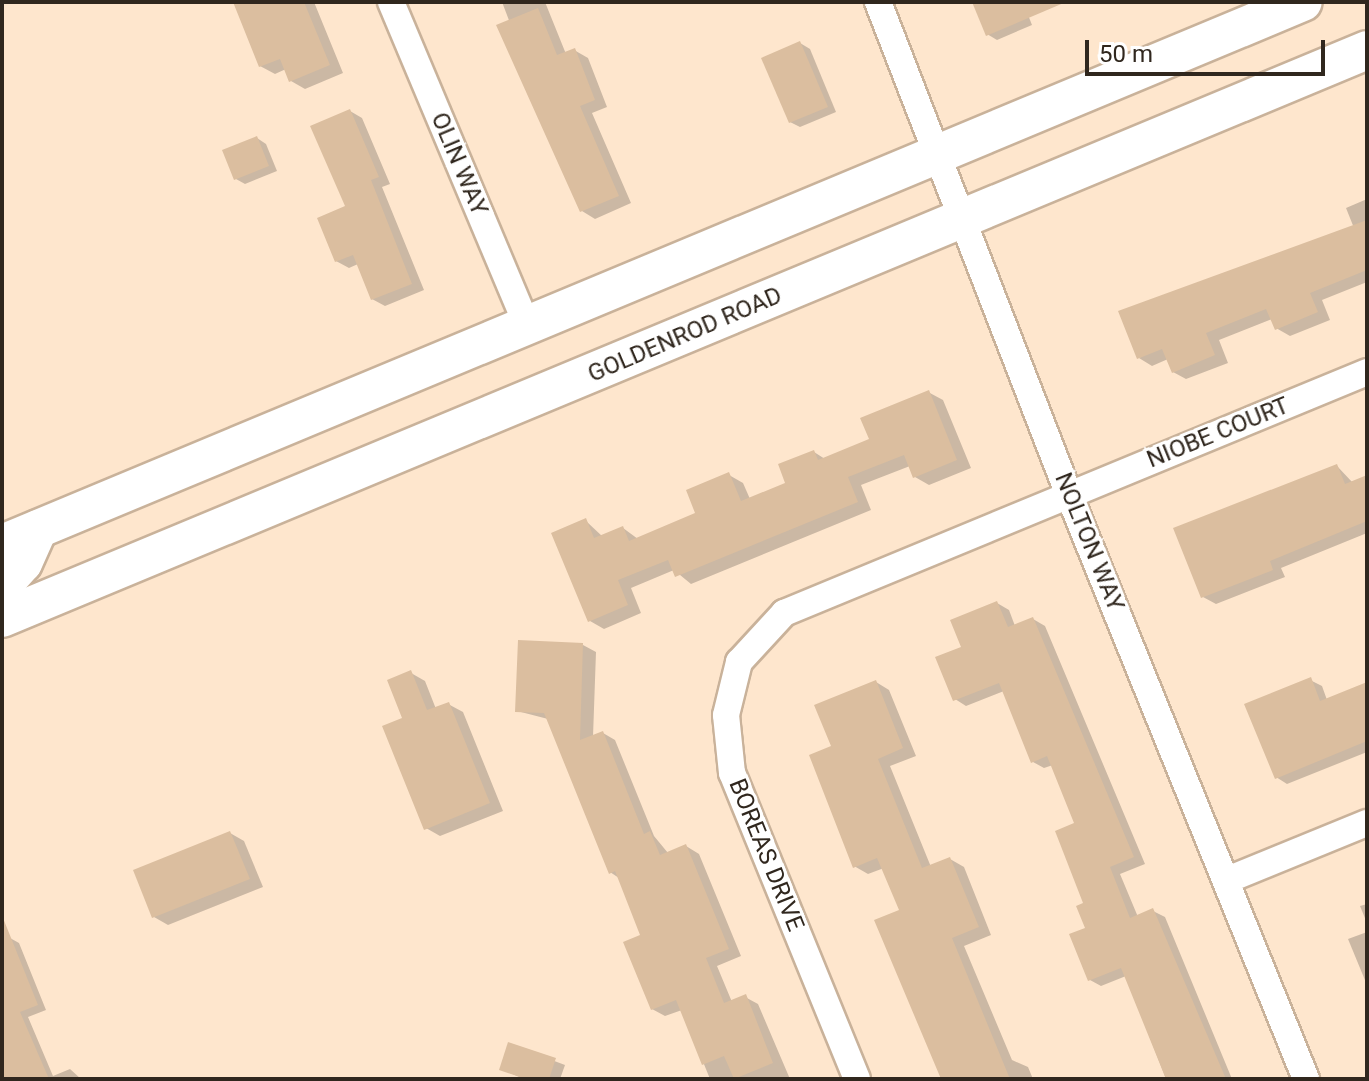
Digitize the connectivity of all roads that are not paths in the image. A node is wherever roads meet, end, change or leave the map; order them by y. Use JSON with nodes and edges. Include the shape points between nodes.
{"nodes":[{"id":1,"x":391,"y":2,"type":"edge"},
{"id":2,"x":878,"y":2,"type":"edge"},
{"id":3,"x":1303,"y":2,"type":"edge"},
{"id":4,"x":1367,"y":50,"type":"edge"},
{"id":5,"x":941,"y":153,"type":"junction"},
{"id":6,"x":962,"y":218,"type":"junction"},
{"id":7,"x":527,"y":326,"type":"junction"},
{"id":8,"x":1367,"y":372,"type":"edge"},
{"id":9,"x":1069,"y":495,"type":"junction"},
{"id":10,"x":38,"y":529,"type":"junction"},
{"id":11,"x":2,"y":544,"type":"edge"},
{"id":12,"x":2,"y":586,"type":"edge"},
{"id":13,"x":2,"y":618,"type":"edge"},
{"id":14,"x":1367,"y":823,"type":"edge"},
{"id":15,"x":1227,"y":880,"type":"junction"},
{"id":16,"x":857,"y":1079,"type":"edge"},
{"id":17,"x":1306,"y":1079,"type":"edge"}],
"edges":[{"from":1,"to":7,"type":"street","name":"OLIN WAY"},
{"from":2,"to":5,"type":"street","name":"NOLTON WAY"},
{"from":3,"to":5,"type":"main road"},
{"from":4,"to":6,"type":"main road","name":"GOLDENROD ROAD"},
{"from":5,"to":6,"type":"street","name":"NOLTON WAY"},
{"from":5,"to":7,"type":"main road"},
{"from":6,"to":9,"type":"street","name":"NOLTON WAY"},
{"from":6,"to":13,"type":"main road","name":"GOLDENROD ROAD"},
{"from":7,"to":10,"type":"main road"},
{"from":8,"to":9,"type":"street","name":"NIOBE COURT"},
{"from":9,"to":15,"type":"street","name":"NOLTON WAY"},
{"from":9,"to":16,"type":"street","name":"BOREAS DRIVE","via":[[784,613],[739,662],[726,715],[732,773]]},
{"from":10,"to":11,"type":"main road"},
{"from":10,"to":12,"type":"main road","via":[[23,563]]},
{"from":14,"to":15,"type":"street"},
{"from":15,"to":17,"type":"street","name":"NOLTON WAY"}]}
